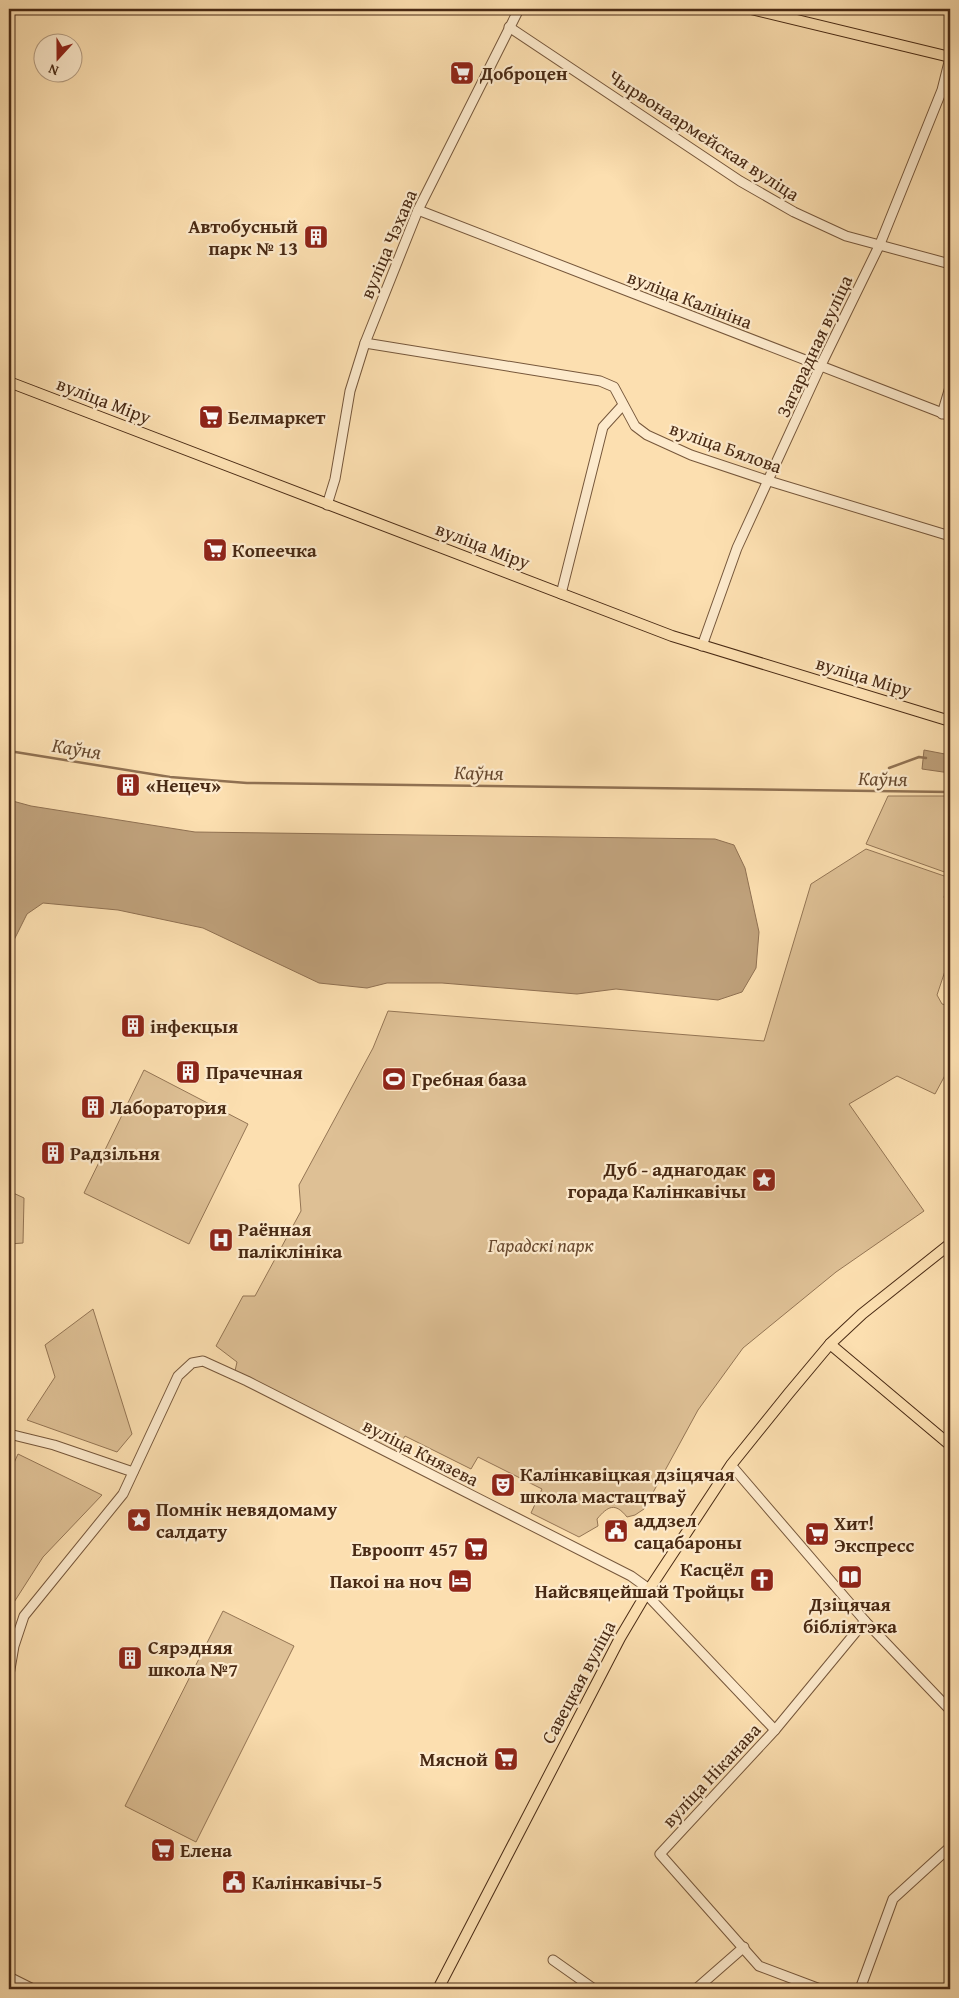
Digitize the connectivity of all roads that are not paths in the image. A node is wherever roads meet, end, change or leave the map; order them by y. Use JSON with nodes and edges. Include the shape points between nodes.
{"nodes":[{"id":1,"x":519,"y":9,"type":"edge"},
{"id":2,"x":751,"y":9,"type":"edge"},
{"id":3,"x":509,"y":27,"type":"junction"},
{"id":4,"x":950,"y":58,"type":"edge"},
{"id":5,"x":418,"y":210,"type":"junction"},
{"id":6,"x":880,"y":244,"type":"junction"},
{"id":7,"x":950,"y":264,"type":"edge"},
{"id":8,"x":366,"y":343,"type":"junction"},
{"id":9,"x":820,"y":367,"type":"junction"},
{"id":10,"x":9,"y":382,"type":"edge"},
{"id":11,"x":950,"y":387,"type":"edge"},
{"id":12,"x":623,"y":405,"type":"junction"},
{"id":13,"x":946,"y":415,"type":"edge"},
{"id":14,"x":769,"y":481,"type":"junction"},
{"id":15,"x":327,"y":505,"type":"junction"},
{"id":16,"x":950,"y":536,"type":"edge"},
{"id":17,"x":560,"y":594,"type":"junction"},
{"id":18,"x":702,"y":646,"type":"junction"},
{"id":19,"x":950,"y":721,"type":"edge"},
{"id":20,"x":950,"y":1244,"type":"edge"},
{"id":21,"x":830,"y":1344,"type":"junction"},
{"id":22,"x":9,"y":1434,"type":"edge"},
{"id":23,"x":950,"y":1445,"type":"edge"},
{"id":24,"x":731,"y":1465,"type":"junction"},
{"id":25,"x":133,"y":1472,"type":"junction"},
{"id":26,"x":648,"y":1591,"type":"junction"},
{"id":27,"x":865,"y":1621,"type":"junction"},
{"id":28,"x":9,"y":1675,"type":"edge"},
{"id":29,"x":950,"y":1710,"type":"edge"},
{"id":30,"x":775,"y":1730,"type":"junction"},
{"id":31,"x":950,"y":1847,"type":"edge"},
{"id":32,"x":744,"y":1947,"type":"junction"},
{"id":33,"x":553,"y":1960,"type":"dead end"},
{"id":34,"x":9,"y":1977,"type":"edge"},
{"id":35,"x":33,"y":1989,"type":"edge"},
{"id":36,"x":438,"y":1989,"type":"edge"},
{"id":37,"x":594,"y":1989,"type":"edge"},
{"id":38,"x":696,"y":1989,"type":"edge"},
{"id":39,"x":820,"y":1989,"type":"edge"},
{"id":40,"x":860,"y":1989,"type":"edge"}],
"edges":[{"from":1,"to":3,"type":"street","name":"вуліца Чэхава"},
{"from":2,"to":4,"type":"main road"},
{"from":3,"to":5,"type":"street","name":"вуліца Чэхава"},
{"from":3,"to":6,"type":"street","name":"Чырвонаармейская вуліца","via":[[740,181],[794,212],[846,236]]},
{"from":4,"to":6,"type":"street","name":"Загарадная вуліца","via":[[942,90]]},
{"from":5,"to":8,"type":"street","name":"вуліца Чэхава"},
{"from":5,"to":9,"type":"street","name":"вуліца Калініна"},
{"from":6,"to":7,"type":"street","name":"Чырвонаармейская вуліца"},
{"from":6,"to":9,"type":"street","name":"Загарадная вуліца"},
{"from":8,"to":12,"type":"street","name":"вуліца Бялова","via":[[600,381],[614,387]]},
{"from":8,"to":15,"type":"street","name":"вуліца Чэхава","via":[[350,391],[335,479]]},
{"from":9,"to":13,"type":"street","name":"вуліца Калініна"},
{"from":9,"to":14,"type":"street","name":"Загарадная вуліца"},
{"from":10,"to":15,"type":"main road","name":"вуліца Міру"},
{"from":11,"to":13,"type":"street"},
{"from":12,"to":14,"type":"street","name":"вуліца Бялова","via":[[635,426],[647,435],[691,455]]},
{"from":12,"to":17,"type":"street","via":[[603,428]]},
{"from":14,"to":16,"type":"street","name":"вуліца Бялова"},
{"from":14,"to":18,"type":"street","name":"Загарадная вуліца","via":[[737,548]]},
{"from":15,"to":17,"type":"main road","name":"вуліца Міру"},
{"from":17,"to":18,"type":"main road","name":"вуліца Міру"},
{"from":18,"to":19,"type":"main road","name":"вуліца Міру"},
{"from":20,"to":21,"type":"main road","name":"Савецкая вуліца","via":[[862,1314]]},
{"from":21,"to":23,"type":"main road"},
{"from":21,"to":24,"type":"main road","name":"Савецкая вуліца"},
{"from":22,"to":25,"type":"street","via":[[54,1445]]},
{"from":24,"to":26,"type":"main road","name":"Савецкая вуліца"},
{"from":24,"to":27,"type":"street"},
{"from":25,"to":26,"type":"street","name":"вуліца Князева","via":[[178,1376],[192,1363],[203,1361],[576,1547],[631,1576]]},
{"from":25,"to":28,"type":"street","via":[[123,1494],[24,1616]]},
{"from":26,"to":30,"type":"street","name":"вуліца Князева"},
{"from":26,"to":36,"type":"main road","name":"Савецкая вуліца","via":[[597,1682]]},
{"from":27,"to":29,"type":"street"},
{"from":27,"to":30,"type":"street","name":"вуліца Ніканава"},
{"from":30,"to":32,"type":"street","name":"вуліца Ніканава","via":[[660,1854]]},
{"from":31,"to":40,"type":"street","via":[[893,1899]]},
{"from":32,"to":38,"type":"street"},
{"from":32,"to":39,"type":"street","name":"вуліца Ніканава","via":[[759,1966]]},
{"from":33,"to":37,"type":"street"},
{"from":34,"to":35,"type":"street"}]}
